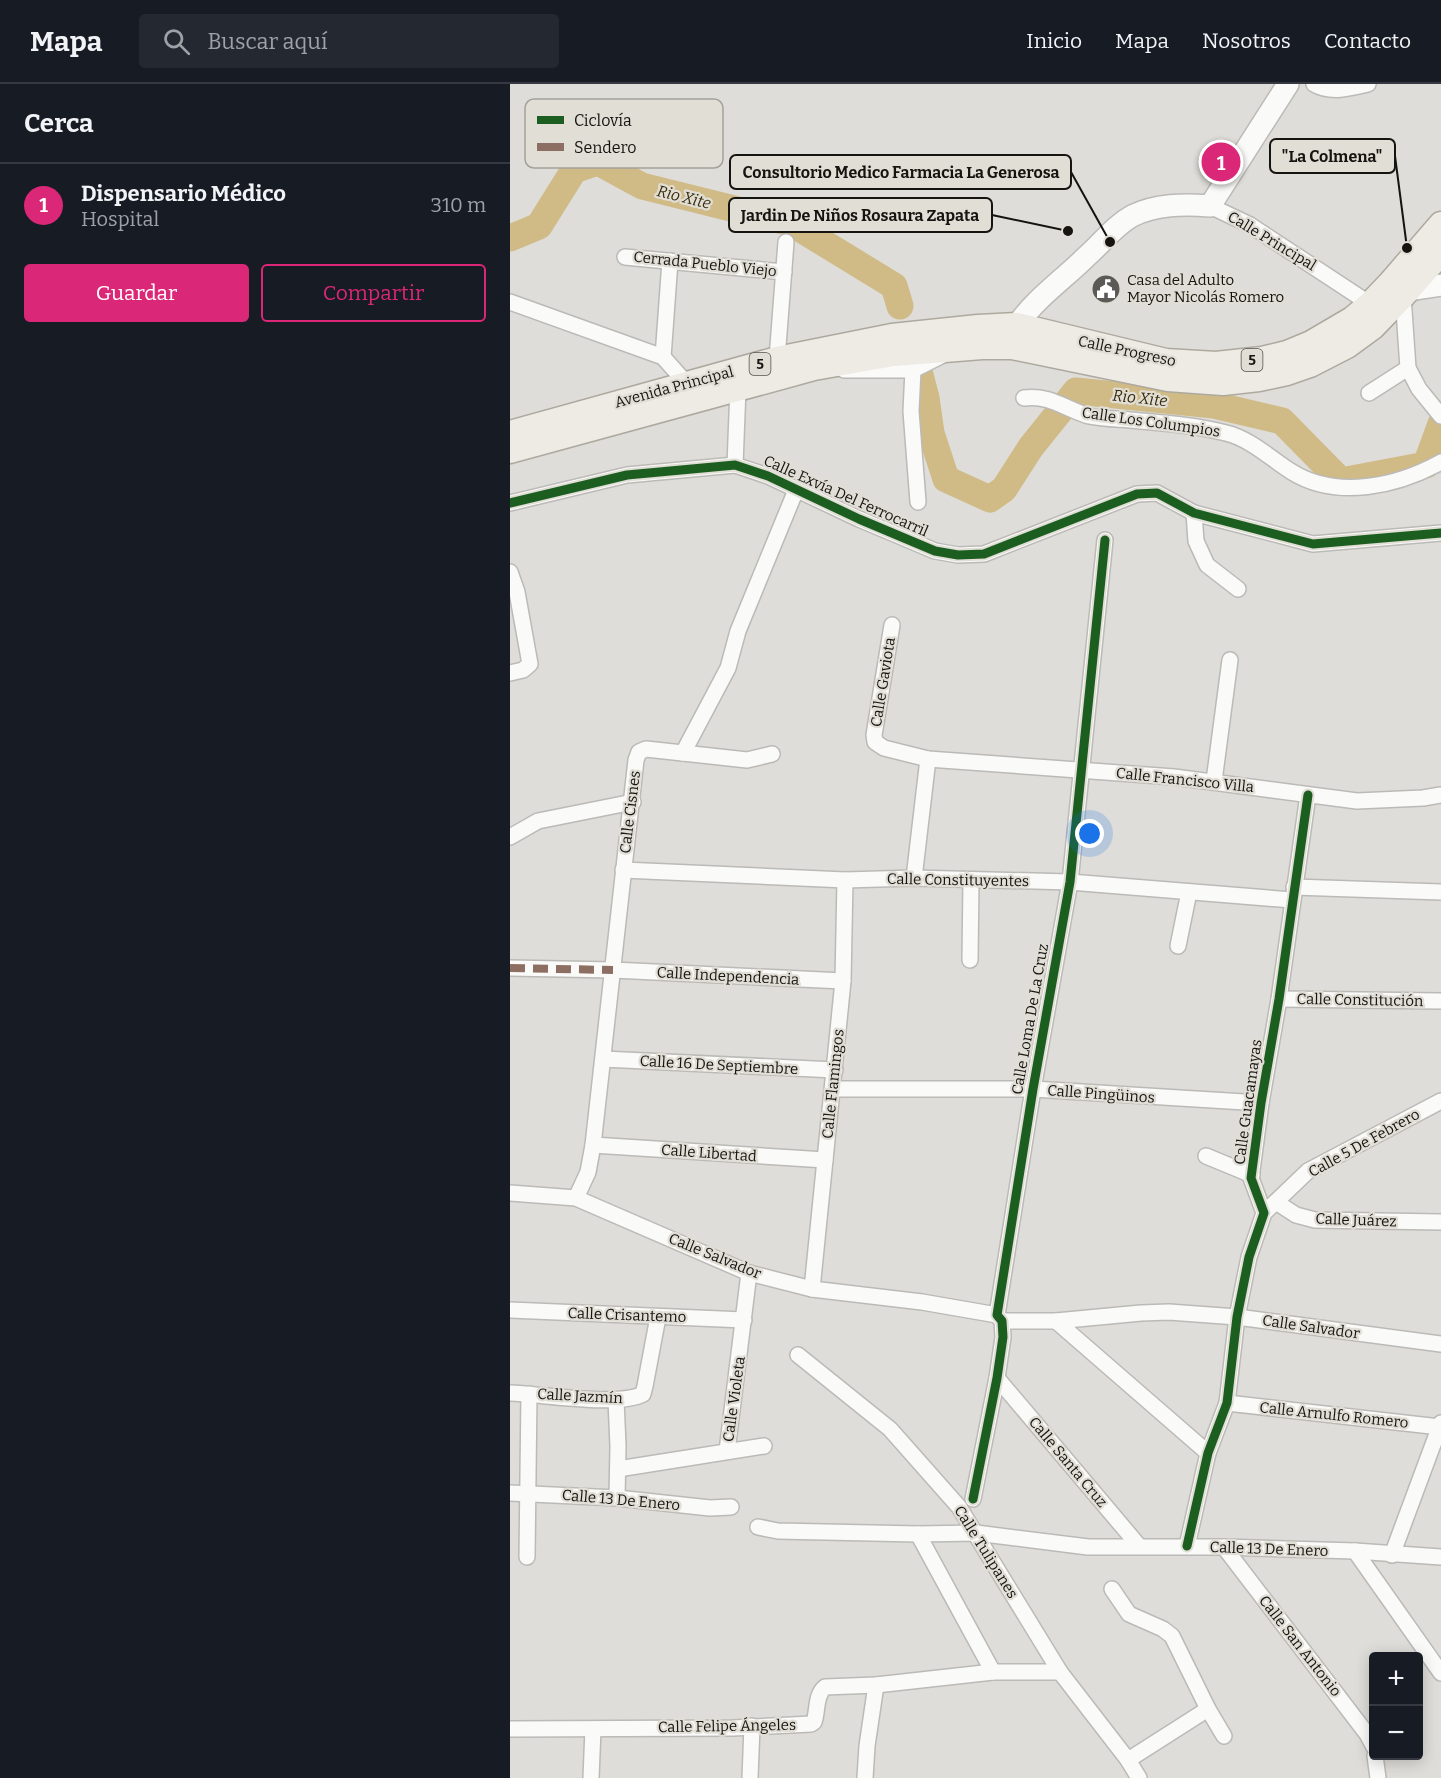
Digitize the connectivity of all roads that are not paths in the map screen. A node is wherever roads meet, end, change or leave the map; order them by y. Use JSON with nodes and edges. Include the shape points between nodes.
{"nodes":[{"id":1,"x":1288,"y":84,"type":"edge"},
{"id":2,"x":1368,"y":84,"type":"edge"},
{"id":3,"x":1321,"y":86,"type":"edge"},
{"id":4,"x":1210,"y":206,"type":"junction"},
{"id":5,"x":1441,"y":224,"type":"edge"},
{"id":6,"x":786,"y":242,"type":"dead end"},
{"id":7,"x":1441,"y":254,"type":"edge"},
{"id":8,"x":626,"y":256,"type":"dead end"},
{"id":9,"x":670,"y":261,"type":"junction"},
{"id":10,"x":784,"y":272,"type":"junction"},
{"id":11,"x":1441,"y":285,"type":"edge"},
{"id":12,"x":1406,"y":293,"type":"junction"},
{"id":13,"x":510,"y":302,"type":"edge"},
{"id":14,"x":1370,"y":304,"type":"junction"},
{"id":15,"x":1014,"y":336,"type":"junction"},
{"id":16,"x":958,"y":348,"type":"junction"},
{"id":17,"x":663,"y":357,"type":"junction"},
{"id":18,"x":777,"y":359,"type":"junction"},
{"id":19,"x":814,"y":368,"type":"junction"},
{"id":20,"x":1408,"y":368,"type":"junction"},
{"id":21,"x":913,"y":370,"type":"junction"},
{"id":22,"x":687,"y":384,"type":"junction"},
{"id":23,"x":738,"y":388,"type":"junction"},
{"id":24,"x":1368,"y":393,"type":"dead end"},
{"id":25,"x":1024,"y":398,"type":"dead end"},
{"id":26,"x":1441,"y":416,"type":"edge"},
{"id":27,"x":510,"y":433,"type":"edge"},
{"id":28,"x":510,"y":451,"type":"edge"},
{"id":29,"x":1441,"y":462,"type":"edge"},
{"id":30,"x":735,"y":465,"type":"junction"},
{"id":31,"x":796,"y":490,"type":"junction"},
{"id":32,"x":918,"y":502,"type":"dead end"},
{"id":33,"x":510,"y":503,"type":"edge"},
{"id":34,"x":1194,"y":513,"type":"junction"},
{"id":35,"x":1441,"y":533,"type":"edge"},
{"id":36,"x":1105,"y":540,"type":"dead end"},
{"id":37,"x":510,"y":572,"type":"edge"},
{"id":38,"x":1238,"y":589,"type":"dead end"},
{"id":39,"x":513,"y":593,"type":"edge"},
{"id":40,"x":892,"y":625,"type":"dead end"},
{"id":41,"x":1230,"y":660,"type":"dead end"},
{"id":42,"x":510,"y":673,"type":"edge"},
{"id":43,"x":683,"y":753,"type":"junction"},
{"id":44,"x":772,"y":754,"type":"dead end"},
{"id":45,"x":927,"y":759,"type":"junction"},
{"id":46,"x":1081,"y":769,"type":"junction"},
{"id":47,"x":1214,"y":781,"type":"junction"},
{"id":48,"x":1308,"y":795,"type":"junction"},
{"id":49,"x":1441,"y":795,"type":"edge"},
{"id":50,"x":633,"y":802,"type":"junction"},
{"id":51,"x":510,"y":837,"type":"edge"},
{"id":52,"x":623,"y":870,"type":"junction"},
{"id":53,"x":914,"y":878,"type":"junction"},
{"id":54,"x":845,"y":880,"type":"junction"},
{"id":55,"x":971,"y":880,"type":"junction"},
{"id":56,"x":1070,"y":882,"type":"junction"},
{"id":57,"x":1189,"y":892,"type":"junction"},
{"id":58,"x":1441,"y":892,"type":"edge"},
{"id":59,"x":1293,"y":894,"type":"junction"},
{"id":60,"x":1178,"y":946,"type":"dead end"},
{"id":61,"x":970,"y":960,"type":"dead end"},
{"id":62,"x":510,"y":968,"type":"edge"},
{"id":63,"x":613,"y":970,"type":"junction"},
{"id":64,"x":843,"y":981,"type":"junction"},
{"id":65,"x":1279,"y":999,"type":"junction"},
{"id":66,"x":1441,"y":1001,"type":"edge"},
{"id":67,"x":603,"y":1059,"type":"junction"},
{"id":68,"x":835,"y":1070,"type":"junction"},
{"id":69,"x":833,"y":1089,"type":"junction"},
{"id":70,"x":1033,"y":1089,"type":"junction"},
{"id":71,"x":1441,"y":1101,"type":"edge"},
{"id":72,"x":1261,"y":1103,"type":"junction"},
{"id":73,"x":593,"y":1145,"type":"junction"},
{"id":74,"x":1206,"y":1156,"type":"dead end"},
{"id":75,"x":825,"y":1160,"type":"junction"},
{"id":76,"x":1252,"y":1175,"type":"junction"},
{"id":77,"x":510,"y":1193,"type":"edge"},
{"id":78,"x":576,"y":1198,"type":"junction"},
{"id":79,"x":1276,"y":1202,"type":"junction"},
{"id":80,"x":1264,"y":1213,"type":"junction"},
{"id":81,"x":1441,"y":1222,"type":"edge"},
{"id":82,"x":749,"y":1273,"type":"junction"},
{"id":83,"x":812,"y":1289,"type":"junction"},
{"id":84,"x":510,"y":1310,"type":"edge"},
{"id":85,"x":658,"y":1317,"type":"junction"},
{"id":86,"x":1237,"y":1317,"type":"junction"},
{"id":87,"x":999,"y":1318,"type":"junction"},
{"id":88,"x":744,"y":1320,"type":"junction"},
{"id":89,"x":1056,"y":1321,"type":"junction"},
{"id":90,"x":1441,"y":1344,"type":"edge"},
{"id":91,"x":798,"y":1355,"type":"dead end"},
{"id":92,"x":998,"y":1378,"type":"junction"},
{"id":93,"x":510,"y":1393,"type":"edge"},
{"id":94,"x":529,"y":1394,"type":"junction"},
{"id":95,"x":616,"y":1400,"type":"junction"},
{"id":96,"x":1227,"y":1403,"type":"junction"},
{"id":97,"x":1440,"y":1425,"type":"edge"},
{"id":98,"x":764,"y":1446,"type":"dead end"},
{"id":99,"x":1437,"y":1447,"type":"edge"},
{"id":100,"x":727,"y":1451,"type":"junction"},
{"id":101,"x":1208,"y":1454,"type":"junction"},
{"id":102,"x":618,"y":1469,"type":"junction"},
{"id":103,"x":510,"y":1492,"type":"edge"},
{"id":104,"x":529,"y":1492,"type":"junction"},
{"id":105,"x":617,"y":1498,"type":"junction"},
{"id":106,"x":973,"y":1499,"type":"dead end"},
{"id":107,"x":731,"y":1507,"type":"dead end"},
{"id":108,"x":759,"y":1527,"type":"dead end"},
{"id":109,"x":976,"y":1533,"type":"junction"},
{"id":110,"x":918,"y":1534,"type":"junction"},
{"id":111,"x":1139,"y":1546,"type":"junction"},
{"id":112,"x":1187,"y":1546,"type":"junction"},
{"id":113,"x":1224,"y":1547,"type":"junction"},
{"id":114,"x":1355,"y":1551,"type":"junction"},
{"id":115,"x":1392,"y":1555,"type":"junction"},
{"id":116,"x":527,"y":1557,"type":"dead end"},
{"id":117,"x":1441,"y":1557,"type":"edge"},
{"id":118,"x":1113,"y":1589,"type":"dead end"},
{"id":119,"x":993,"y":1672,"type":"junction"},
{"id":120,"x":1060,"y":1672,"type":"junction"},
{"id":121,"x":1441,"y":1673,"type":"edge"},
{"id":122,"x":876,"y":1685,"type":"junction"},
{"id":123,"x":1208,"y":1708,"type":"junction"},
{"id":124,"x":752,"y":1726,"type":"junction"},
{"id":125,"x":510,"y":1729,"type":"edge"},
{"id":126,"x":593,"y":1729,"type":"junction"},
{"id":127,"x":1224,"y":1736,"type":"dead end"},
{"id":128,"x":1369,"y":1738,"type":"edge"},
{"id":129,"x":1128,"y":1760,"type":"junction"},
{"id":130,"x":1376,"y":1760,"type":"edge"},
{"id":131,"x":591,"y":1778,"type":"edge"},
{"id":132,"x":750,"y":1778,"type":"edge"},
{"id":133,"x":865,"y":1778,"type":"edge"},
{"id":134,"x":1139,"y":1778,"type":"edge"},
{"id":135,"x":1378,"y":1778,"type":"edge"}],
"edges":[{"from":1,"to":4,"type":"street"},
{"from":2,"to":3,"type":"street","via":[[1344,90]]},
{"from":4,"to":14,"type":"street","name":"Calle Principal","via":[[1250,225]]},
{"from":4,"to":15,"type":"street","name":"Calle Principal","via":[[1158,207],[1131,217],[1046,293]]},
{"from":5,"to":14,"type":"main road","name":"Calle Progreso","number":"5"},
{"from":6,"to":10,"type":"street"},
{"from":7,"to":12,"type":"main road","name":"Calle Progreso","number":"5"},
{"from":8,"to":9,"type":"street","name":"Cerrada Pueblo Viejo"},
{"from":9,"to":10,"type":"street","name":"Cerrada Pueblo Viejo"},
{"from":9,"to":17,"type":"street"},
{"from":10,"to":18,"type":"street"},
{"from":11,"to":12,"type":"street"},
{"from":12,"to":15,"type":"main road","name":"Calle Progreso","number":"5","via":[[1373,327],[1310,365],[1259,379],[1223,383],[1167,379]]},
{"from":12,"to":20,"type":"street"},
{"from":13,"to":17,"type":"street"},
{"from":14,"to":15,"type":"main road","name":"Calle Progreso","number":"5","via":[[1311,343],[1262,359],[1216,364],[1166,361]]},
{"from":15,"to":16,"type":"main road","name":"Avenida Principal","number":"5"},
{"from":15,"to":18,"type":"main road","name":"Avenida Principal","number":"5","via":[[978,327],[892,336]]},
{"from":16,"to":19,"type":"main road","name":"Avenida Principal","number":"5"},
{"from":16,"to":21,"type":"street"},
{"from":17,"to":22,"type":"street"},
{"from":18,"to":22,"type":"main road","name":"Avenida Principal","number":"5"},
{"from":19,"to":21,"type":"street","via":[[863,372]]},
{"from":19,"to":23,"type":"main road","name":"Avenida Principal","number":"5"},
{"from":20,"to":24,"type":"street"},
{"from":20,"to":26,"type":"street"},
{"from":21,"to":32,"type":"street","via":[[911,411]]},
{"from":22,"to":27,"type":"main road","name":"Avenida Principal","number":"5"},
{"from":23,"to":28,"type":"main road","name":"Avenida Principal","number":"5"},
{"from":23,"to":30,"type":"street"},
{"from":25,"to":29,"type":"street","name":"Calle Los Columpios","via":[[1047,398],[1074,411],[1103,418],[1211,429],[1238,436],[1308,482],[1329,486],[1376,485],[1423,472]]},
{"from":30,"to":31,"type":"street","name":"Calle Exvía Del Ferrocarril"},
{"from":30,"to":33,"type":"street","name":"Calle Exvía Del Ferrocarril","via":[[627,475]]},
{"from":31,"to":34,"type":"street","name":"Calle Exvía Del Ferrocarril","via":[[935,551],[958,555],[984,554],[1137,494],[1157,494]]},
{"from":31,"to":43,"type":"street","via":[[738,631],[728,668]]},
{"from":34,"to":35,"type":"street","name":"Calle Exvía Del Ferrocarril","via":[[1313,544]]},
{"from":34,"to":38,"type":"street","via":[[1196,541],[1207,565]]},
{"from":36,"to":46,"type":"street","name":"Calle Loma De La Cruz"},
{"from":37,"to":39,"type":"street"},
{"from":39,"to":42,"type":"street","via":[[530,664]]},
{"from":40,"to":45,"type":"street","name":"Calle Gaviota","via":[[875,742]]},
{"from":41,"to":47,"type":"street"},
{"from":43,"to":44,"type":"street","via":[[747,760]]},
{"from":43,"to":50,"type":"street","name":"Calle Cisnes","via":[[646,749],[639,752]]},
{"from":45,"to":46,"type":"street","name":"Calle Francisco Villa"},
{"from":45,"to":53,"type":"street"},
{"from":46,"to":47,"type":"street","name":"Calle Francisco Villa"},
{"from":46,"to":56,"type":"street","name":"Calle Loma De La Cruz"},
{"from":47,"to":48,"type":"street","name":"Calle Francisco Villa"},
{"from":48,"to":49,"type":"street","name":"Calle Francisco Villa","via":[[1357,801]]},
{"from":48,"to":59,"type":"street","name":"Calle Guacamayas"},
{"from":50,"to":51,"type":"street","via":[[538,821]]},
{"from":50,"to":52,"type":"street","name":"Calle Cisnes"},
{"from":52,"to":54,"type":"street","name":"Calle Constituyentes"},
{"from":52,"to":63,"type":"street","name":"Calle Cisnes"},
{"from":53,"to":54,"type":"street","name":"Calle Constituyentes"},
{"from":53,"to":55,"type":"street","name":"Calle Constituyentes"},
{"from":54,"to":64,"type":"street","name":"Calle Flamingos"},
{"from":55,"to":56,"type":"street","name":"Calle Constituyentes"},
{"from":55,"to":61,"type":"street"},
{"from":56,"to":57,"type":"street","name":"Calle Constituyentes"},
{"from":56,"to":70,"type":"street","name":"Calle Loma De La Cruz"},
{"from":57,"to":59,"type":"street","name":"Calle Constituyentes"},
{"from":57,"to":60,"type":"street"},
{"from":58,"to":59,"type":"street","name":"Calle Constituyentes"},
{"from":59,"to":65,"type":"street","name":"Calle Guacamayas"},
{"from":62,"to":63,"type":"street","name":"Calle Independencia"},
{"from":63,"to":64,"type":"street","name":"Calle Independencia"},
{"from":63,"to":67,"type":"street","name":"Calle Cisnes"},
{"from":64,"to":68,"type":"street","name":"Calle Flamingos"},
{"from":65,"to":66,"type":"street","name":"Calle Constitución"},
{"from":65,"to":72,"type":"street","name":"Calle Guacamayas"},
{"from":67,"to":68,"type":"street","name":"Calle 16 De Septiembre"},
{"from":67,"to":73,"type":"street","name":"Calle Cisnes"},
{"from":68,"to":69,"type":"street","name":"Calle Flamingos"},
{"from":69,"to":70,"type":"street","name":"Calle Pingüinos"},
{"from":69,"to":75,"type":"street","name":"Calle Flamingos"},
{"from":70,"to":72,"type":"street","name":"Calle Pingüinos"},
{"from":70,"to":87,"type":"street","name":"Calle Loma De La Cruz"},
{"from":71,"to":79,"type":"street","name":"Calle 5 De Febrero","via":[[1308,1171]]},
{"from":72,"to":76,"type":"street","name":"Calle Guacamayas"},
{"from":73,"to":75,"type":"street","name":"Calle Libertad"},
{"from":73,"to":78,"type":"street","name":"Calle Cisnes","via":[[588,1172]]},
{"from":74,"to":76,"type":"street"},
{"from":75,"to":83,"type":"street","name":"Calle Flamingos"},
{"from":76,"to":80,"type":"street","name":"Calle Guacamayas"},
{"from":77,"to":78,"type":"street","name":"Calle Salvador"},
{"from":78,"to":82,"type":"street","name":"Calle Salvador"},
{"from":79,"to":80,"type":"street","name":"Calle 5 De Febrero"},
{"from":79,"to":81,"type":"street","name":"Calle Juárez","via":[[1296,1215],[1315,1220]]},
{"from":80,"to":86,"type":"street","via":[[1249,1257]]},
{"from":82,"to":83,"type":"street","name":"Calle Salvador"},
{"from":82,"to":88,"type":"street","name":"Calle Violeta"},
{"from":83,"to":87,"type":"street","name":"Calle Salvador","via":[[922,1302]]},
{"from":84,"to":85,"type":"street","name":"Calle Crisantemo"},
{"from":85,"to":88,"type":"street","name":"Calle Crisantemo"},
{"from":85,"to":95,"type":"street","name":"Calle Jazmín","via":[[643,1394]]},
{"from":86,"to":89,"type":"street","name":"Calle Salvador","via":[[1150,1312]]},
{"from":86,"to":90,"type":"street","name":"Calle Salvador"},
{"from":86,"to":96,"type":"street"},
{"from":87,"to":89,"type":"street","name":"Calle Salvador"},
{"from":87,"to":92,"type":"street","name":"Calle Loma De La Cruz","via":[[1003,1337]]},
{"from":88,"to":100,"type":"street","name":"Calle Violeta"},
{"from":89,"to":101,"type":"street"},
{"from":91,"to":109,"type":"street","name":"Calle Tulipanes","via":[[890,1429],[959,1507]]},
{"from":92,"to":106,"type":"street","name":"Calle Loma De La Cruz"},
{"from":92,"to":111,"type":"street","name":"Calle Santa Cruz"},
{"from":93,"to":94,"type":"street","name":"Calle Jazmín"},
{"from":94,"to":95,"type":"street","name":"Calle Jazmín"},
{"from":94,"to":104,"type":"street"},
{"from":95,"to":102,"type":"street"},
{"from":96,"to":97,"type":"street","name":"Calle Arnulfo Romero"},
{"from":96,"to":101,"type":"street"},
{"from":97,"to":99,"type":"street"},
{"from":98,"to":100,"type":"street"},
{"from":99,"to":115,"type":"street"},
{"from":100,"to":102,"type":"street","name":"Calle Violeta"},
{"from":101,"to":112,"type":"street"},
{"from":102,"to":105,"type":"street"},
{"from":103,"to":104,"type":"street","name":"Calle 13 De Enero"},
{"from":104,"to":105,"type":"street","name":"Calle 13 De Enero"},
{"from":104,"to":116,"type":"street"},
{"from":105,"to":107,"type":"street","name":"Calle 13 De Enero"},
{"from":108,"to":110,"type":"street","name":"Calle 13 De Enero","via":[[778,1531]]},
{"from":109,"to":110,"type":"street","name":"Calle 13 De Enero"},
{"from":109,"to":111,"type":"street","name":"Calle 13 De Enero","via":[[1088,1547]]},
{"from":109,"to":120,"type":"street","name":"Calle Tulipanes"},
{"from":110,"to":119,"type":"street"},
{"from":111,"to":112,"type":"street","name":"Calle 13 De Enero"},
{"from":112,"to":113,"type":"street","name":"Calle 13 De Enero"},
{"from":113,"to":114,"type":"street","name":"Calle 13 De Enero"},
{"from":113,"to":128,"type":"street","name":"Calle San Antonio"},
{"from":114,"to":115,"type":"street","name":"Calle 13 De Enero"},
{"from":114,"to":121,"type":"street"},
{"from":115,"to":117,"type":"street","name":"Calle 13 De Enero"},
{"from":118,"to":123,"type":"street","via":[[1129,1614],[1172,1636]]},
{"from":119,"to":120,"type":"street","name":"Calle Felipe Ángeles"},
{"from":119,"to":122,"type":"street","name":"Calle Felipe Ángeles"},
{"from":120,"to":129,"type":"street","name":"Calle Tulipanes"},
{"from":122,"to":124,"type":"street","name":"Calle Felipe Ángeles","via":[[821,1689],[816,1718],[811,1724]]},
{"from":122,"to":133,"type":"street"},
{"from":123,"to":127,"type":"street"},
{"from":123,"to":129,"type":"street"},
{"from":124,"to":126,"type":"street","name":"Calle Felipe Ángeles"},
{"from":124,"to":132,"type":"street"},
{"from":125,"to":126,"type":"street","name":"Calle Felipe Ángeles"},
{"from":126,"to":131,"type":"street"},
{"from":129,"to":134,"type":"street","name":"Calle Tulipanes"},
{"from":130,"to":135,"type":"street"}]}
